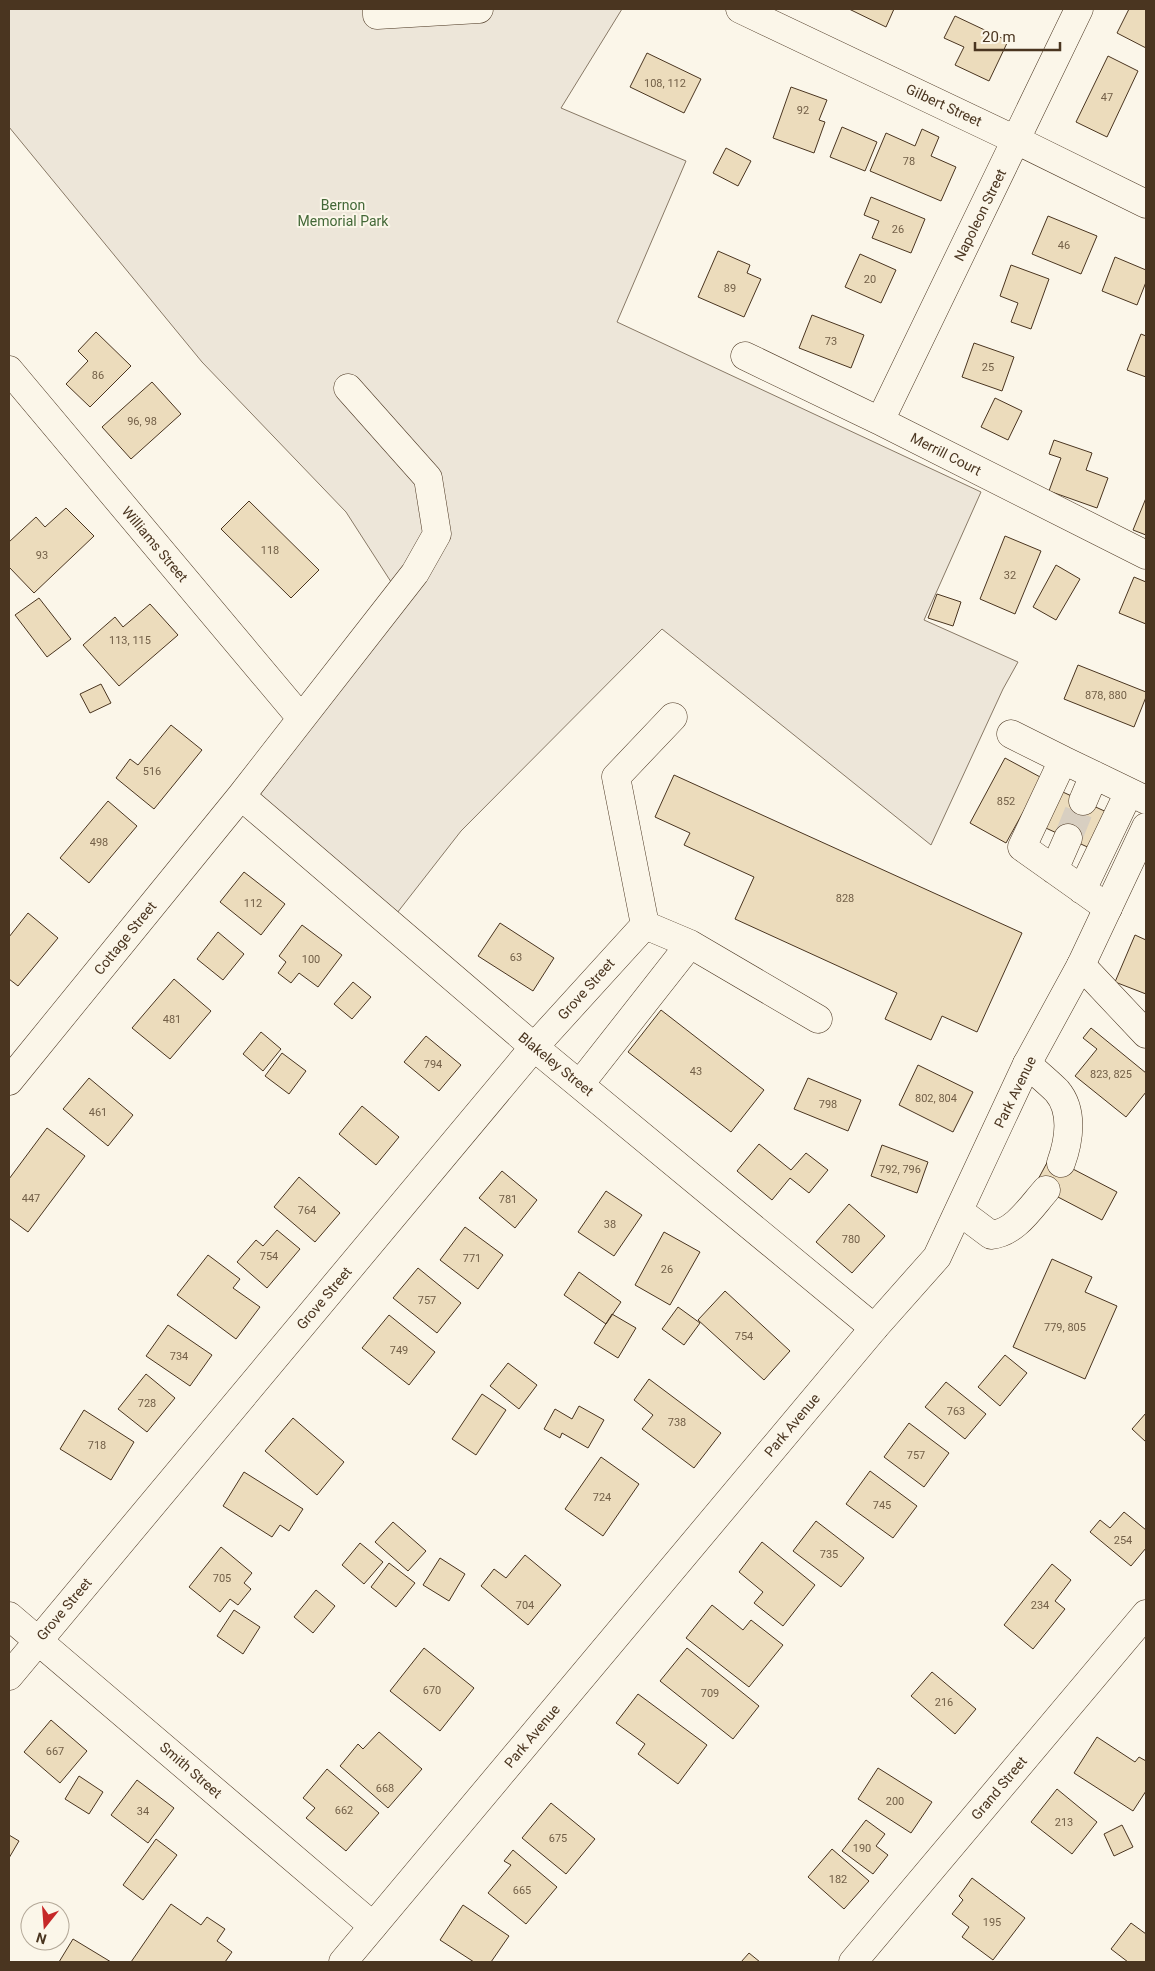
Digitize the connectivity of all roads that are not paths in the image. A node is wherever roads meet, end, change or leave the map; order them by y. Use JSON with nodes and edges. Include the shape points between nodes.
{"nodes":[{"id":1,"x":377,"y":9,"type":"edge"},
{"id":2,"x":479,"y":9,"type":"edge"},
{"id":3,"x":740,"y":9,"type":"edge"},
{"id":4,"x":1079,"y":9,"type":"edge"},
{"id":5,"x":1016,"y":140,"type":"junction"},
{"id":6,"x":1146,"y":204,"type":"edge"},
{"id":7,"x":745,"y":356,"type":"dead end"},
{"id":8,"x":9,"y":370,"type":"edge"},
{"id":9,"x":348,"y":388,"type":"dead end"},
{"id":10,"x":880,"y":421,"type":"junction"},
{"id":11,"x":1146,"y":555,"type":"edge"},
{"id":12,"x":673,"y":717,"type":"dead end"},
{"id":13,"x":301,"y":718,"type":"junction"},
{"id":14,"x":1011,"y":734,"type":"dead end"},
{"id":15,"x":1063,"y":760,"type":"junction"},
{"id":16,"x":1094,"y":775,"type":"junction"},
{"id":17,"x":241,"y":796,"type":"junction"},
{"id":18,"x":1137,"y":796,"type":"edge"},
{"id":19,"x":1083,"y":801,"type":"tunnel mouth"},
{"id":20,"x":1146,"y":827,"type":"edge"},
{"id":21,"x":1068,"y":838,"type":"tunnel mouth"},
{"id":22,"x":1054,"y":870,"type":"junction"},
{"id":23,"x":1082,"y":890,"type":"junction"},
{"id":24,"x":1108,"y":908,"type":"junction"},
{"id":25,"x":645,"y":925,"type":"junction"},
{"id":26,"x":690,"y":944,"type":"junction"},
{"id":27,"x":1081,"y":965,"type":"junction"},
{"id":28,"x":818,"y":1019,"type":"dead end"},
{"id":29,"x":1146,"y":1034,"type":"edge"},
{"id":30,"x":534,"y":1047,"type":"junction"},
{"id":31,"x":1028,"y":1064,"type":"junction"},
{"id":32,"x":9,"y":1081,"type":"edge"},
{"id":33,"x":580,"y":1084,"type":"junction"},
{"id":34,"x":1061,"y":1163,"type":"dead end"},
{"id":35,"x":1046,"y":1190,"type":"dead end"},
{"id":36,"x":959,"y":1211,"type":"junction"},
{"id":37,"x":874,"y":1328,"type":"junction"},
{"id":38,"x":1146,"y":1614,"type":"edge"},
{"id":39,"x":9,"y":1616,"type":"edge"},
{"id":40,"x":38,"y":1640,"type":"junction"},
{"id":41,"x":9,"y":1676,"type":"edge"},
{"id":42,"x":373,"y":1926,"type":"junction"},
{"id":43,"x":343,"y":1962,"type":"edge"},
{"id":44,"x":853,"y":1962,"type":"edge"}],
"edges":[{"from":1,"to":2,"type":"street","via":[[378,15]]},
{"from":3,"to":5,"type":"street","name":"Gilbert Street"},
{"from":4,"to":5,"type":"street","name":"Napoleon Street"},
{"from":5,"to":6,"type":"street","name":"Gilbert Street"},
{"from":5,"to":10,"type":"street","name":"Napoleon Street"},
{"from":7,"to":10,"type":"street","name":"Merrill Court"},
{"from":8,"to":13,"type":"street","name":"Williams Street"},
{"from":9,"to":13,"type":"street","name":"Cottage Street","via":[[428,478],[437,534],[416,573]]},
{"from":10,"to":11,"type":"street","name":"Merrill Court"},
{"from":12,"to":25,"type":"street","via":[[616,776]]},
{"from":13,"to":17,"type":"street","name":"Cottage Street"},
{"from":14,"to":15,"type":"street"},
{"from":15,"to":16,"type":"street"},
{"from":15,"to":22,"type":"street","via":[[1022,848]]},
{"from":16,"to":18,"type":"street"},
{"from":16,"to":19,"type":"street"},
{"from":17,"to":30,"type":"street","name":"Blakeley Street"},
{"from":17,"to":32,"type":"street","name":"Cottage Street"},
{"from":18,"to":23,"type":"street"},
{"from":20,"to":24,"type":"street","name":"Park Avenue"},
{"from":21,"to":22,"type":"street"},
{"from":22,"to":23,"type":"street"},
{"from":23,"to":24,"type":"street"},
{"from":24,"to":27,"type":"street","name":"Park Avenue"},
{"from":25,"to":26,"type":"street"},
{"from":25,"to":30,"type":"street","name":"Grove Street"},
{"from":26,"to":28,"type":"street"},
{"from":26,"to":33,"type":"street"},
{"from":27,"to":29,"type":"street"},
{"from":27,"to":31,"type":"street","name":"Park Avenue"},
{"from":30,"to":33,"type":"street","name":"Blakeley Street"},
{"from":30,"to":40,"type":"street","name":"Grove Street"},
{"from":31,"to":34,"type":"street","via":[[1058,1092],[1065,1106],[1067,1146]]},
{"from":31,"to":36,"type":"street","name":"Park Avenue"},
{"from":33,"to":37,"type":"street","name":"Blakeley Street"},
{"from":35,"to":36,"type":"street","via":[[1002,1234],[991,1234]]},
{"from":36,"to":37,"type":"street","name":"Park Avenue","via":[[937,1257]]},
{"from":37,"to":42,"type":"street","name":"Park Avenue"},
{"from":38,"to":44,"type":"street","name":"Grand Street"},
{"from":39,"to":40,"type":"street","name":"Smith Street"},
{"from":40,"to":41,"type":"street","name":"Grove Street"},
{"from":40,"to":42,"type":"street","name":"Smith Street"},
{"from":42,"to":43,"type":"street","name":"Park Avenue"}]}
